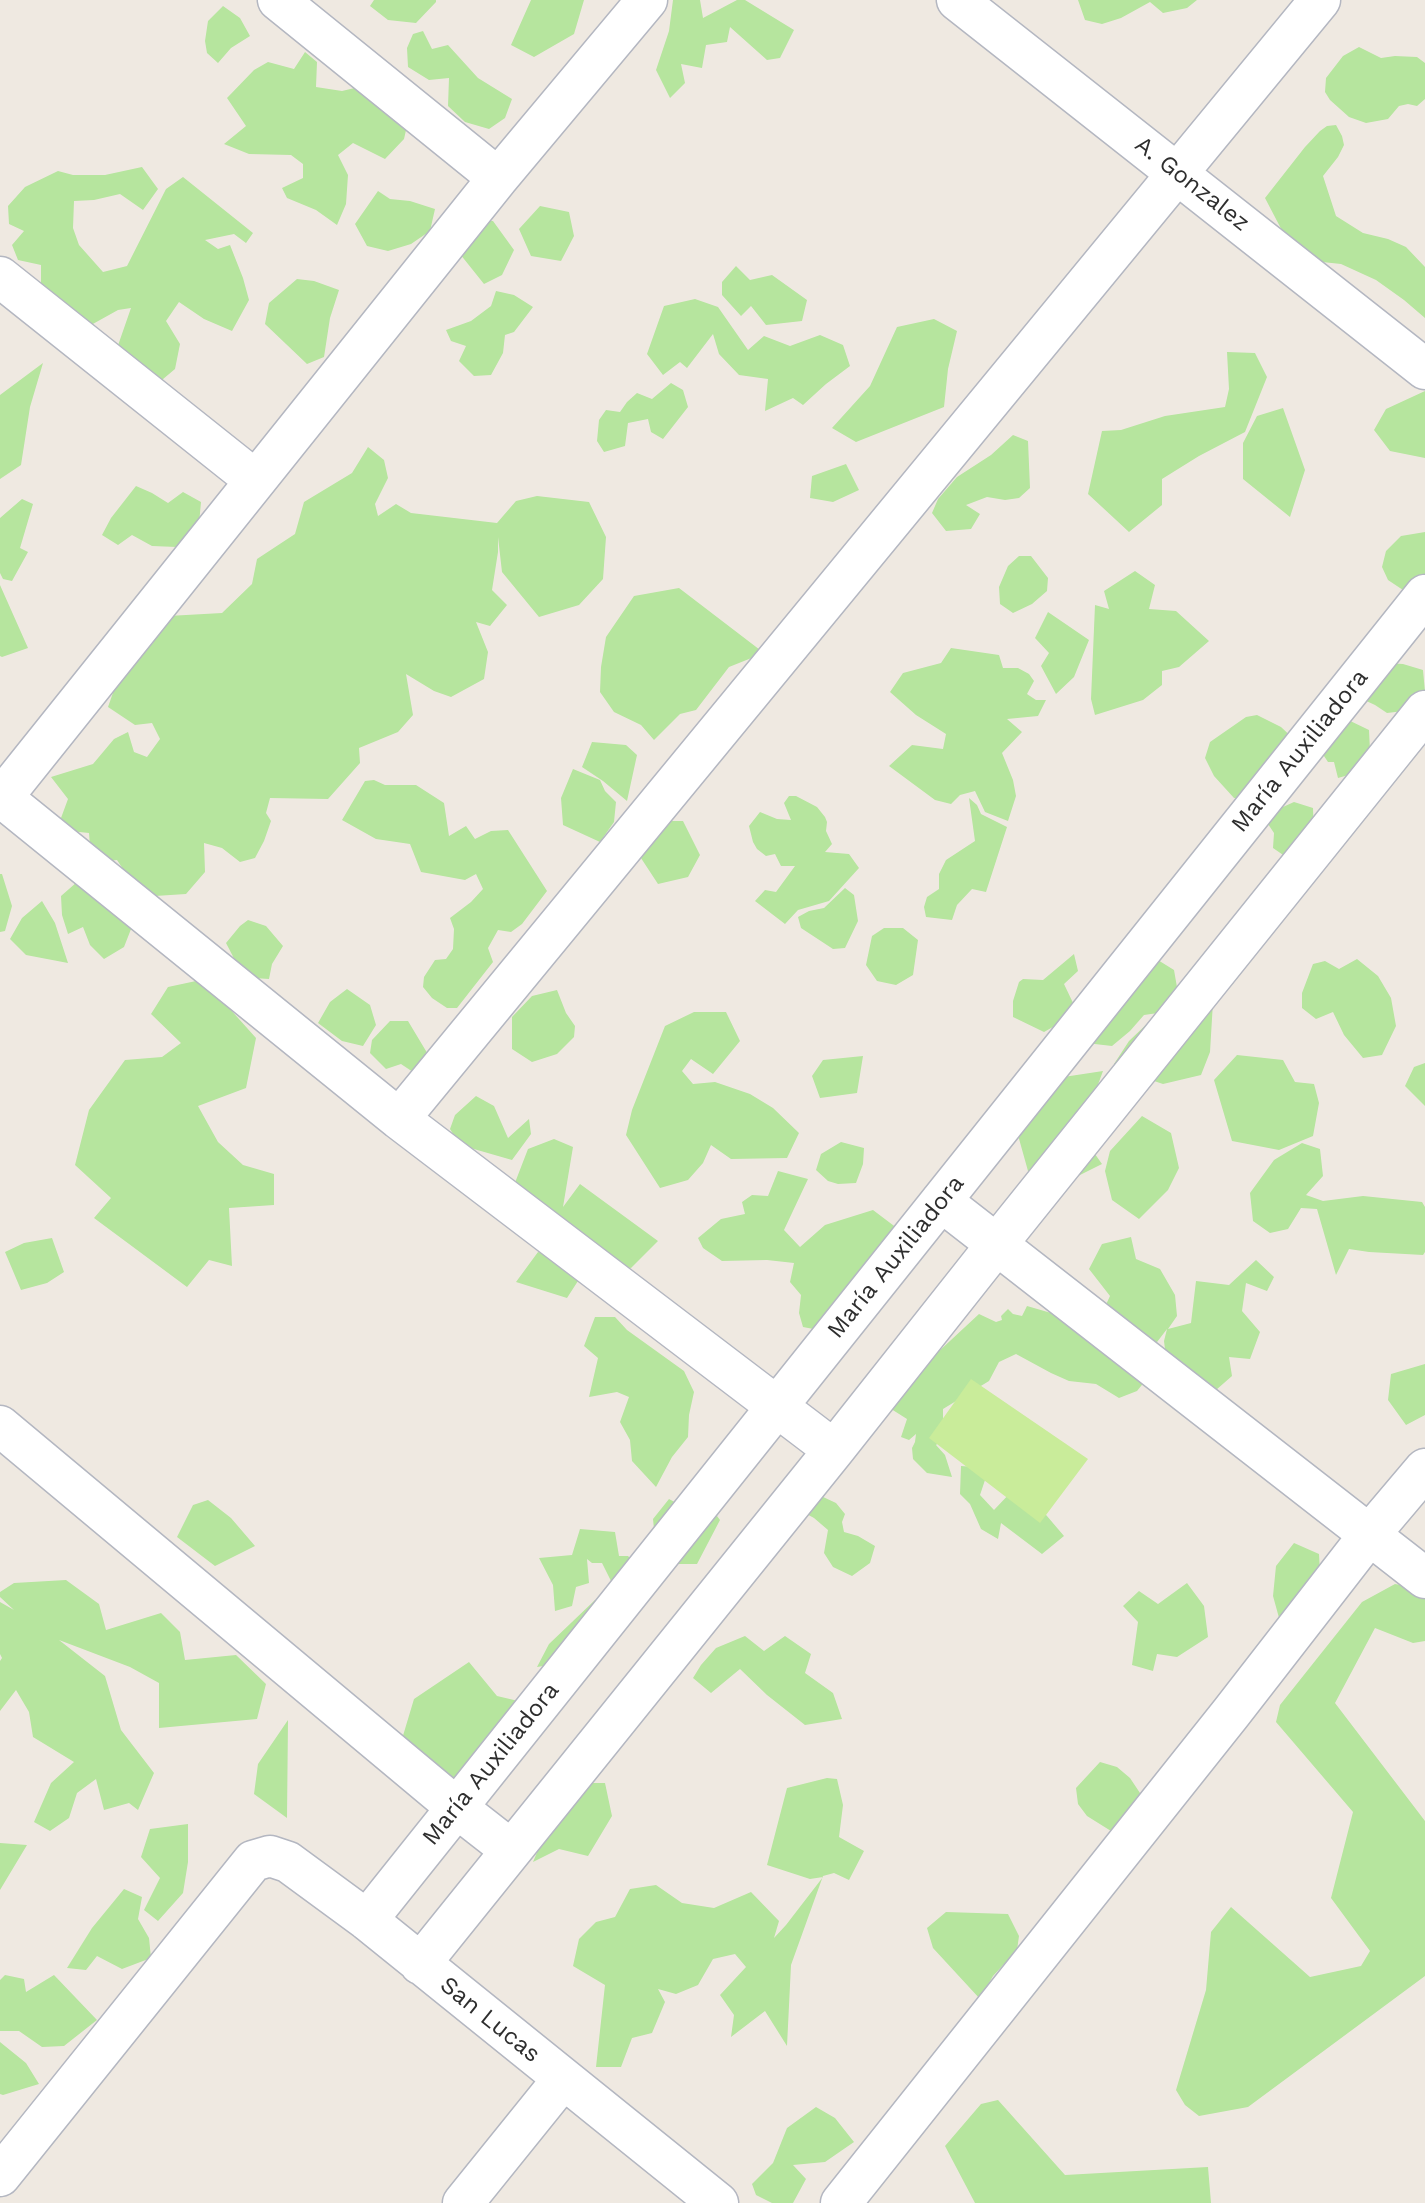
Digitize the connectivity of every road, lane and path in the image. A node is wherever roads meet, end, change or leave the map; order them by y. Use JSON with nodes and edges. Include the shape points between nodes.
{"nodes":[{"id":1,"x":278,"y":0,"type":"edge"},
{"id":2,"x":647,"y":0,"type":"edge"},
{"id":3,"x":957,"y":0,"type":"edge"},
{"id":4,"x":1320,"y":0,"type":"edge"},
{"id":5,"x":1178,"y":173,"type":"junction"},
{"id":6,"x":498,"y":178,"type":"junction"},
{"id":7,"x":0,"y":277,"type":"edge"},
{"id":8,"x":1425,"y":369,"type":"edge"},
{"id":9,"x":255,"y":480,"type":"junction"},
{"id":10,"x":1425,"y":595,"type":"edge"},
{"id":11,"x":1425,"y":711,"type":"edge"},
{"id":12,"x":1,"y":798,"type":"edge"},
{"id":13,"x":399,"y":1119,"type":"junction"},
{"id":14,"x":941,"y":1201,"type":"junction"},
{"id":15,"x":997,"y":1244,"type":"junction"},
{"id":16,"x":777,"y":1406,"type":"junction"},
{"id":17,"x":0,"y":1426,"type":"edge"},
{"id":18,"x":834,"y":1450,"type":"junction"},
{"id":19,"x":1425,"y":1469,"type":"edge"},
{"id":20,"x":1370,"y":1534,"type":"junction"},
{"id":21,"x":1425,"y":1578,"type":"edge"},
{"id":22,"x":456,"y":1807,"type":"junction"},
{"id":23,"x":511,"y":1850,"type":"junction"},
{"id":24,"x":367,"y":1920,"type":"junction"},
{"id":25,"x":420,"y":1964,"type":"junction"},
{"id":26,"x":563,"y":2079,"type":"junction"},
{"id":27,"x":0,"y":2176,"type":"edge"},
{"id":28,"x":463,"y":2203,"type":"edge"},
{"id":29,"x":718,"y":2203,"type":"edge"},
{"id":30,"x":841,"y":2203,"type":"edge"}],
"edges":[{"from":1,"to":6,"type":"street"},
{"from":2,"to":6,"type":"street"},
{"from":3,"to":5,"type":"street","name":"A. Gonzalez"},
{"from":4,"to":5,"type":"street"},
{"from":5,"to":8,"type":"street","name":"A. Gonzalez"},
{"from":5,"to":13,"type":"street"},
{"from":6,"to":9,"type":"street"},
{"from":7,"to":9,"type":"street"},
{"from":9,"to":12,"type":"street"},
{"from":10,"to":14,"type":"street","name":"María Auxiliadora"},
{"from":11,"to":15,"type":"street"},
{"from":12,"to":13,"type":"street"},
{"from":13,"to":16,"type":"street"},
{"from":14,"to":15,"type":"street"},
{"from":14,"to":16,"type":"street","name":"María Auxiliadora"},
{"from":15,"to":18,"type":"street"},
{"from":15,"to":20,"type":"street"},
{"from":16,"to":18,"type":"street"},
{"from":16,"to":22,"type":"street","name":"María Auxiliadora"},
{"from":17,"to":22,"type":"street"},
{"from":18,"to":23,"type":"street"},
{"from":19,"to":20,"type":"street"},
{"from":20,"to":21,"type":"street"},
{"from":20,"to":30,"type":"street"},
{"from":22,"to":23,"type":"street"},
{"from":22,"to":24,"type":"street","name":"María Auxiliadora"},
{"from":23,"to":25,"type":"street"},
{"from":24,"to":25,"type":"street","name":"San Lucas"},
{"from":24,"to":27,"type":"street","name":"San Lucas","via":[[288,1862],[270,1856],[253,1861]]},
{"from":25,"to":26,"type":"street","name":"San Lucas"},
{"from":26,"to":28,"type":"street"},
{"from":26,"to":29,"type":"street","name":"San Lucas"}]}
